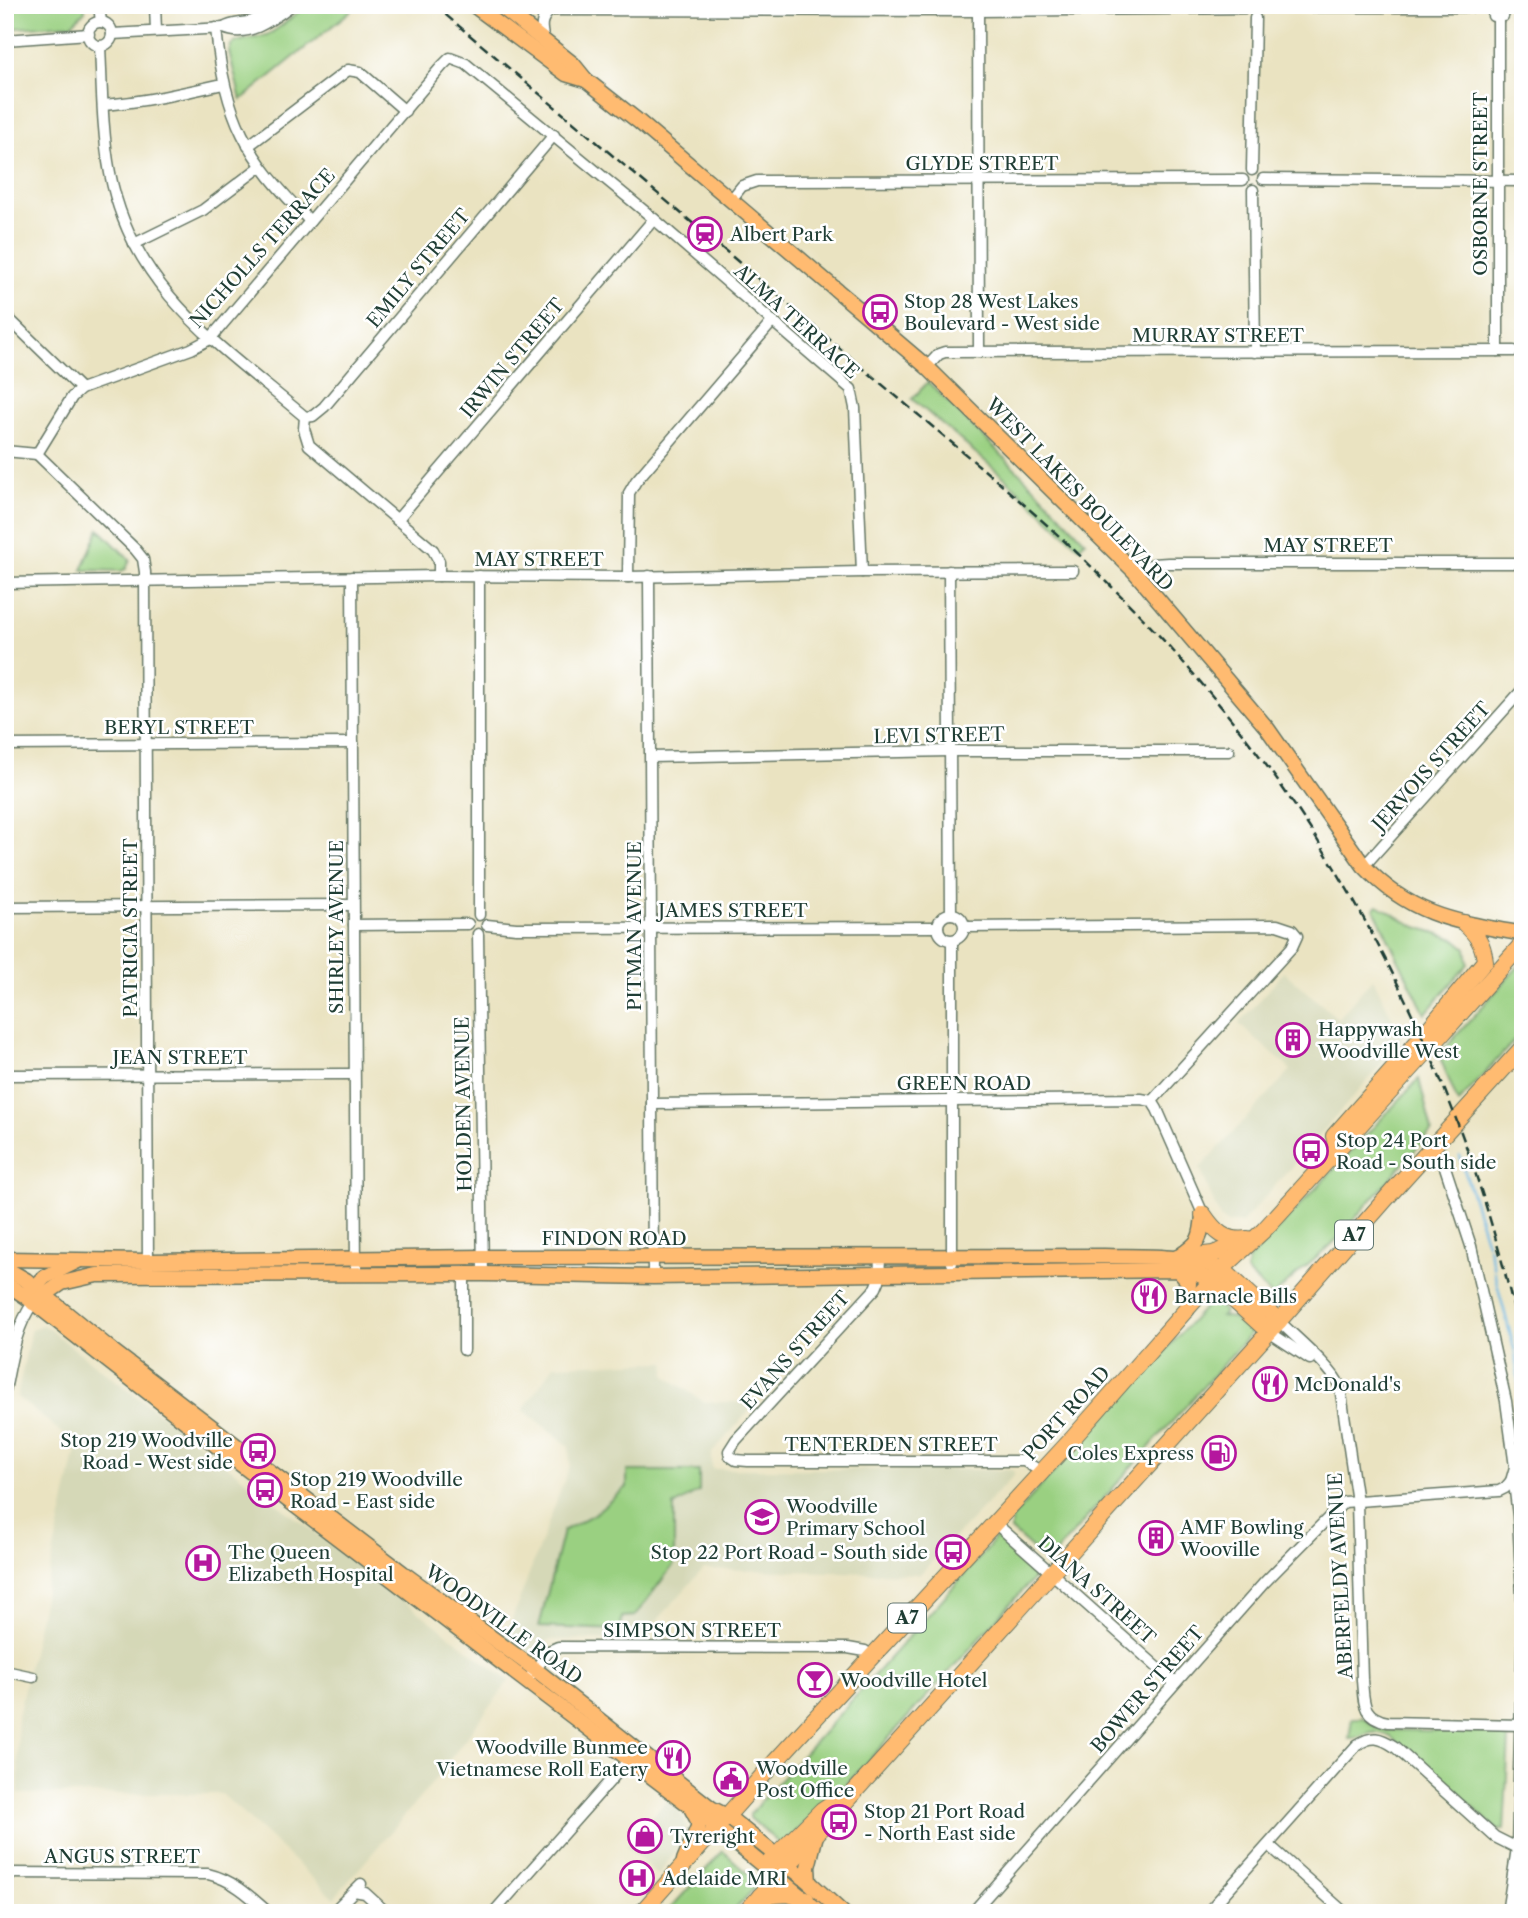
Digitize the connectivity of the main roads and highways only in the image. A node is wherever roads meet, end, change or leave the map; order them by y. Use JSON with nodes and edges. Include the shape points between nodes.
{"nodes":[{"id":1,"x":473,"y":5,"type":"edge"},
{"id":2,"x":500,"y":6,"type":"edge"},
{"id":3,"x":586,"y":80,"type":"junction"},
{"id":4,"x":1464,"y":923,"type":"junction"},
{"id":5,"x":1523,"y":934,"type":"edge"},
{"id":6,"x":1523,"y":943,"type":"edge"},
{"id":7,"x":1523,"y":1047,"type":"edge"},
{"id":8,"x":1337,"y":1150,"type":"junction"},
{"id":9,"x":1203,"y":1214,"type":"joint"},
{"id":10,"x":1257,"y":1237,"type":"junction"},
{"id":11,"x":5,"y":1259,"type":"edge"},
{"id":12,"x":79,"y":1261,"type":"junction"},
{"id":13,"x":1177,"y":1264,"type":"junction"},
{"id":14,"x":5,"y":1268,"type":"edge"},
{"id":15,"x":148,"y":1268,"type":"junction"},
{"id":16,"x":1217,"y":1275,"type":"junction"},
{"id":17,"x":78,"y":1278,"type":"junction"},
{"id":18,"x":5,"y":1283,"type":"edge"},
{"id":19,"x":33,"y":1295,"type":"junction"},
{"id":20,"x":61,"y":1310,"type":"junction"},
{"id":21,"x":1187,"y":1310,"type":"junction"},
{"id":22,"x":1274,"y":1326,"type":"junction"},
{"id":23,"x":634,"y":1754,"type":"junction"},
{"id":24,"x":860,"y":1784,"type":"junction"},
{"id":25,"x":689,"y":1805,"type":"junction"},
{"id":26,"x":722,"y":1821,"type":"junction"},
{"id":27,"x":816,"y":1833,"type":"junction"},
{"id":28,"x":777,"y":1866,"type":"junction"},
{"id":29,"x":678,"y":1871,"type":"junction"},
{"id":30,"x":809,"y":1881,"type":"junction"},
{"id":31,"x":760,"y":1896,"type":"junction"},
{"id":32,"x":806,"y":1899,"type":"junction"},
{"id":33,"x":641,"y":1913,"type":"edge"},
{"id":34,"x":745,"y":1913,"type":"edge"},
{"id":35,"x":821,"y":1913,"type":"edge"},
{"id":36,"x":843,"y":1913,"type":"edge"}],
"edges":[{"from":1,"to":3,"type":"main road","name":"WEST LAKES BOULEVARD","via":[[566,74]]},
{"from":2,"to":3,"type":"main road","name":"WEST LAKES BOULEVARD","via":[[573,64]]},
{"from":3,"to":4,"type":"main road","name":"WEST LAKES BOULEVARD","via":[[927,367],[1134,571],[1267,728],[1364,866],[1409,904]]},
{"from":4,"to":5,"type":"main road","name":"WEST LAKES BOULEVARD"},
{"from":4,"to":8,"type":"highway","via":[[1478,935],[1485,961],[1334,1136]]},
{"from":6,"to":8,"type":"highway","name":"PORT ROAD","number":"A7"},
{"from":7,"to":22,"type":"highway","number":"A7"},
{"from":8,"to":10,"type":"highway","name":"PORT ROAD","number":"A7"},
{"from":9,"to":10,"type":"highway","via":[[1215,1232],[1228,1239]]},
{"from":9,"to":13,"type":"main road","via":[[1201,1237]]},
{"from":10,"to":13,"type":"highway"},
{"from":10,"to":16,"type":"highway","name":"PORT ROAD","number":"A7"},
{"from":11,"to":12,"type":"main road","name":"FINDON ROAD"},
{"from":12,"to":15,"type":"main road","name":"FINDON ROAD"},
{"from":12,"to":19,"type":"main road","via":[[46,1277]]},
{"from":13,"to":15,"type":"main road","name":"FINDON ROAD","via":[[953,1257],[482,1257]]},
{"from":13,"to":15,"type":"main road","name":"FINDON ROAD","via":[[952,1274],[653,1277]]},
{"from":13,"to":16,"type":"main road","name":"FINDON ROAD","via":[[1202,1262]]},
{"from":13,"to":21,"type":"main road","via":[[1189,1283]]},
{"from":14,"to":19,"type":"main road","name":"WOODVILLE ROAD","via":[[17,1273]]},
{"from":15,"to":17,"type":"main road","name":"FINDON ROAD"},
{"from":16,"to":21,"type":"highway","name":"PORT ROAD","number":"A7"},
{"from":16,"to":22,"type":"highway"},
{"from":17,"to":19,"type":"main road","name":"FINDON ROAD"},
{"from":17,"to":20,"type":"main road","via":[[64,1296]]},
{"from":18,"to":19,"type":"main road"},
{"from":19,"to":20,"type":"main road","name":"WOODVILLE ROAD"},
{"from":19,"to":23,"type":"main road","name":"WOODVILLE ROAD","via":[[208,1439],[527,1682]]},
{"from":20,"to":23,"type":"main road","name":"WOODVILLE ROAD","via":[[536,1670]]},
{"from":21,"to":26,"type":"highway","name":"PORT ROAD","number":"A7"},
{"from":22,"to":24,"type":"highway","number":"A7"},
{"from":23,"to":25,"type":"main road","name":"WOODVILLE ROAD"},
{"from":23,"to":26,"type":"main road","name":"WOODVILLE ROAD","via":[[711,1808]]},
{"from":24,"to":27,"type":"highway","number":"A7"},
{"from":24,"to":28,"type":"highway","via":[[822,1810]]},
{"from":25,"to":26,"type":"main road","name":"WOODVILLE ROAD"},
{"from":25,"to":29,"type":"main road","via":[[698,1826]]},
{"from":26,"to":28,"type":"main road","name":"WOODVILLE ROAD"},
{"from":26,"to":29,"type":"highway","name":"PORT ROAD","number":"A7"},
{"from":27,"to":28,"type":"highway","number":"A7"},
{"from":27,"to":30,"type":"main road"},
{"from":28,"to":30,"type":"main road","name":"WOODVILLE ROAD"},
{"from":28,"to":31,"type":"highway","number":"A7"},
{"from":28,"to":32,"type":"main road","name":"WOODVILLE ROAD"},
{"from":29,"to":33,"type":"highway","name":"PORT ROAD","number":"A7"},
{"from":30,"to":36,"type":"main road","name":"WOODVILLE ROAD"},
{"from":31,"to":32,"type":"highway","via":[[788,1894]]},
{"from":31,"to":34,"type":"highway","number":"A7"},
{"from":32,"to":35,"type":"main road","name":"WOODVILLE ROAD"}]}
